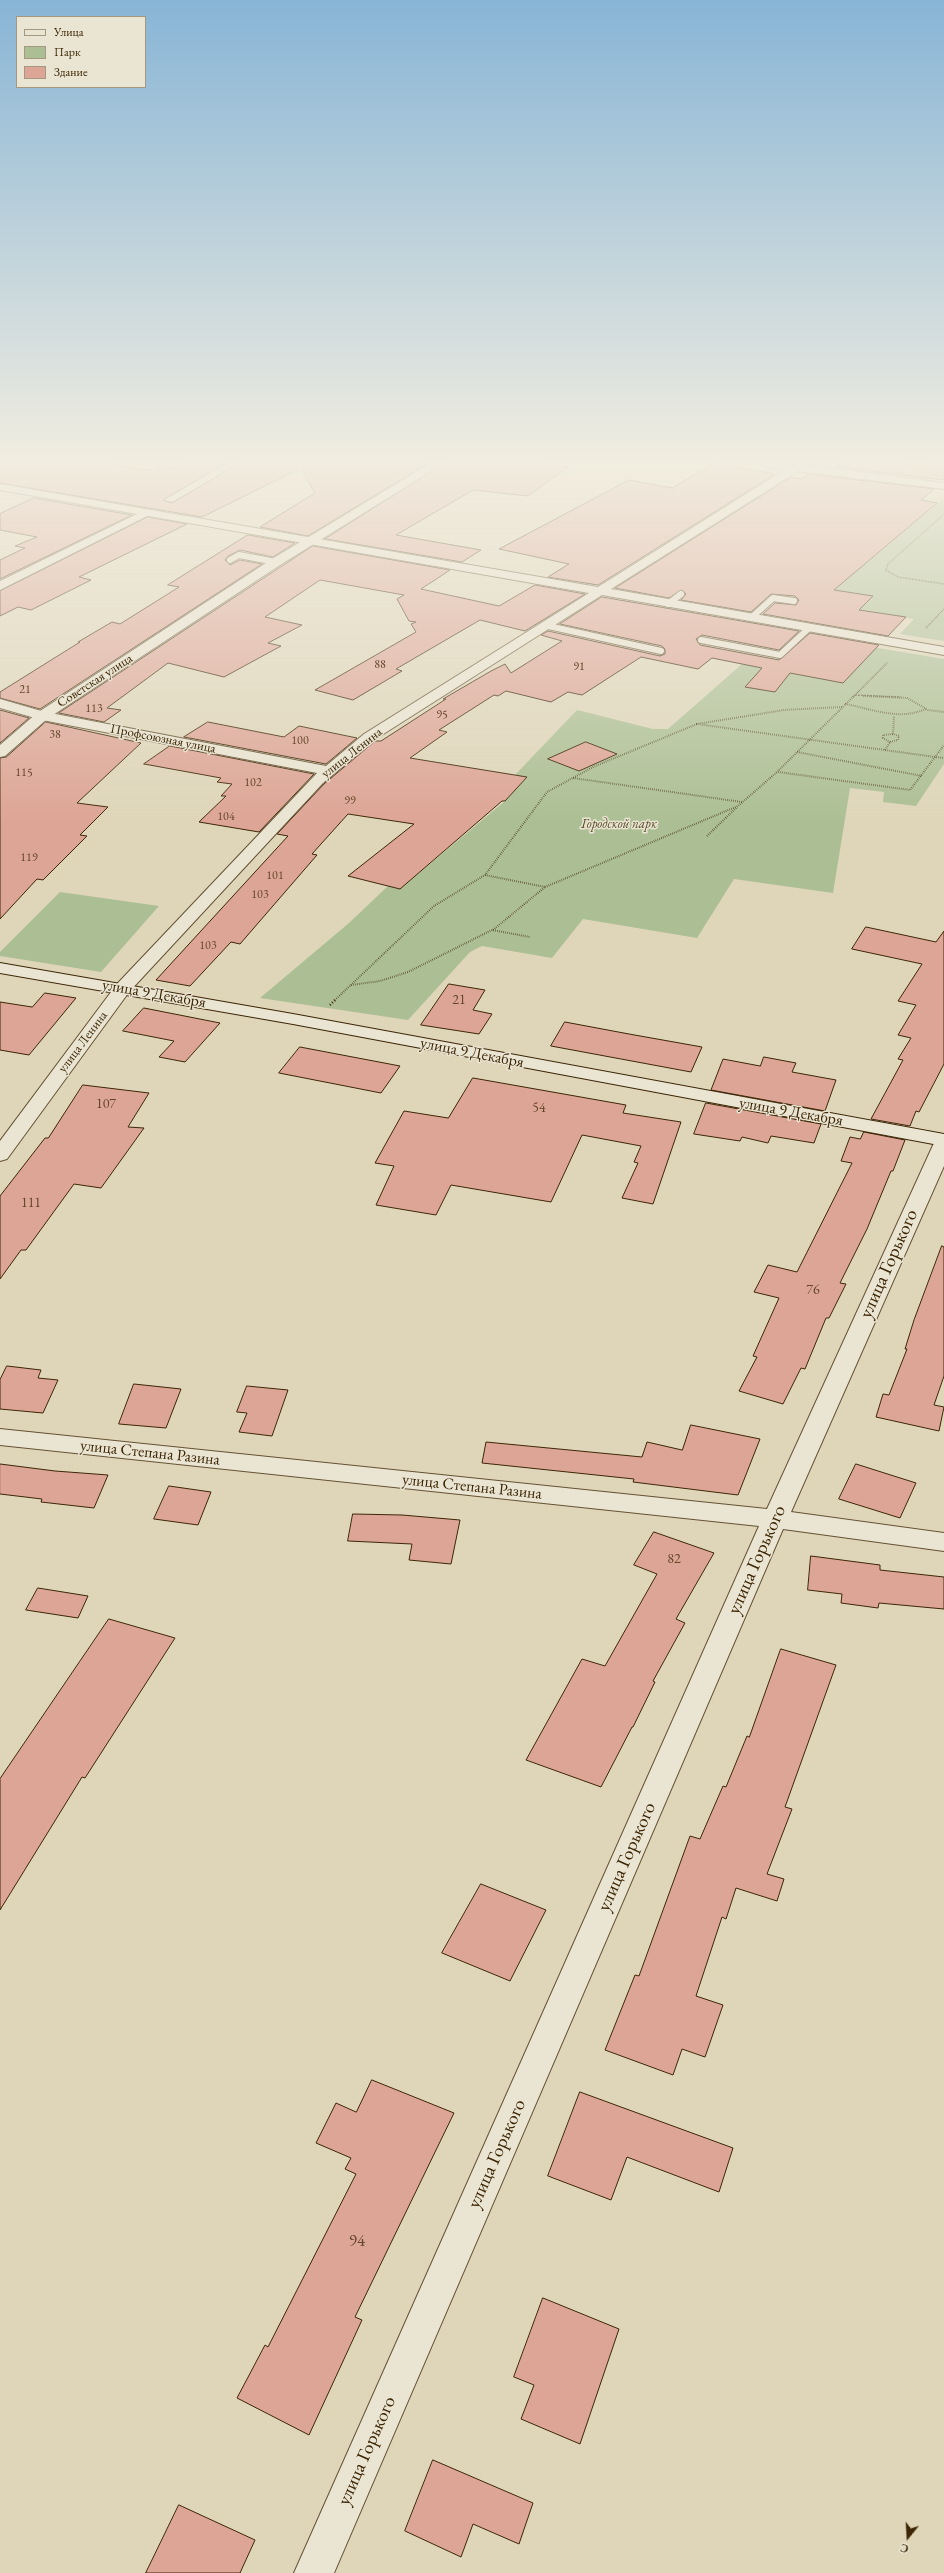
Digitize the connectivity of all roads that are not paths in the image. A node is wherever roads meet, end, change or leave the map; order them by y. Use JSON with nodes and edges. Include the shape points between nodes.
{"nodes":[{"id":1,"x":244,"y":583,"type":"edge"},
{"id":2,"x":547,"y":583,"type":"edge"},
{"id":3,"x":612,"y":583,"type":"edge"},
{"id":4,"x":598,"y":592,"type":"junction"},
{"id":5,"x":681,"y":594,"type":"dead end"},
{"id":6,"x":794,"y":601,"type":"dead end"},
{"id":7,"x":668,"y":604,"type":"junction"},
{"id":8,"x":751,"y":618,"type":"junction"},
{"id":9,"x":544,"y":625,"type":"junction"},
{"id":10,"x":809,"y":628,"type":"junction"},
{"id":11,"x":701,"y":640,"type":"dead end"},
{"id":12,"x":660,"y":651,"type":"dead end"},
{"id":13,"x":944,"y":651,"type":"edge"},
{"id":14,"x":0,"y":703,"type":"edge"},
{"id":15,"x":42,"y":716,"type":"junction"},
{"id":16,"x":0,"y":753,"type":"edge"},
{"id":17,"x":328,"y":771,"type":"junction"},
{"id":18,"x":0,"y":968,"type":"edge"},
{"id":19,"x":123,"y":988,"type":"junction"},
{"id":20,"x":944,"y":1141,"type":"edge"},
{"id":21,"x":0,"y":1155,"type":"edge"},
{"id":22,"x":0,"y":1437,"type":"edge"},
{"id":23,"x":775,"y":1519,"type":"junction"},
{"id":24,"x":944,"y":1542,"type":"edge"},
{"id":25,"x":314,"y":2573,"type":"edge"}],
"edges":[{"from":1,"to":15,"type":"street","name":"Советская улица"},
{"from":2,"to":4,"type":"street"},
{"from":3,"to":4,"type":"street","name":"улица Ленина"},
{"from":4,"to":7,"type":"street"},
{"from":4,"to":9,"type":"street","name":"улица Ленина"},
{"from":5,"to":7,"type":"lane"},
{"from":6,"to":8,"type":"lane","via":[[773,598]]},
{"from":7,"to":8,"type":"street"},
{"from":8,"to":10,"type":"street"},
{"from":9,"to":12,"type":"lane"},
{"from":9,"to":17,"type":"street","name":"улица Ленина","via":[[369,737]]},
{"from":10,"to":11,"type":"lane","via":[[780,655]]},
{"from":10,"to":13,"type":"street"},
{"from":14,"to":15,"type":"street","name":"Профсоюзная улица"},
{"from":15,"to":16,"type":"street","name":"Советская улица"},
{"from":15,"to":17,"type":"street","name":"Профсоюзная улица"},
{"from":17,"to":19,"type":"street","name":"улица Ленина"},
{"from":18,"to":19,"type":"street","name":"улица 9 Декабря"},
{"from":19,"to":20,"type":"street","name":"улица 9 Декабря"},
{"from":19,"to":21,"type":"street","name":"улица Ленина"},
{"from":20,"to":23,"type":"street","name":"улица Горького"},
{"from":22,"to":23,"type":"street","name":"улица Степана Разина"},
{"from":23,"to":24,"type":"street","name":"улица Степана Разина"},
{"from":23,"to":25,"type":"street","name":"улица Горького"}]}
